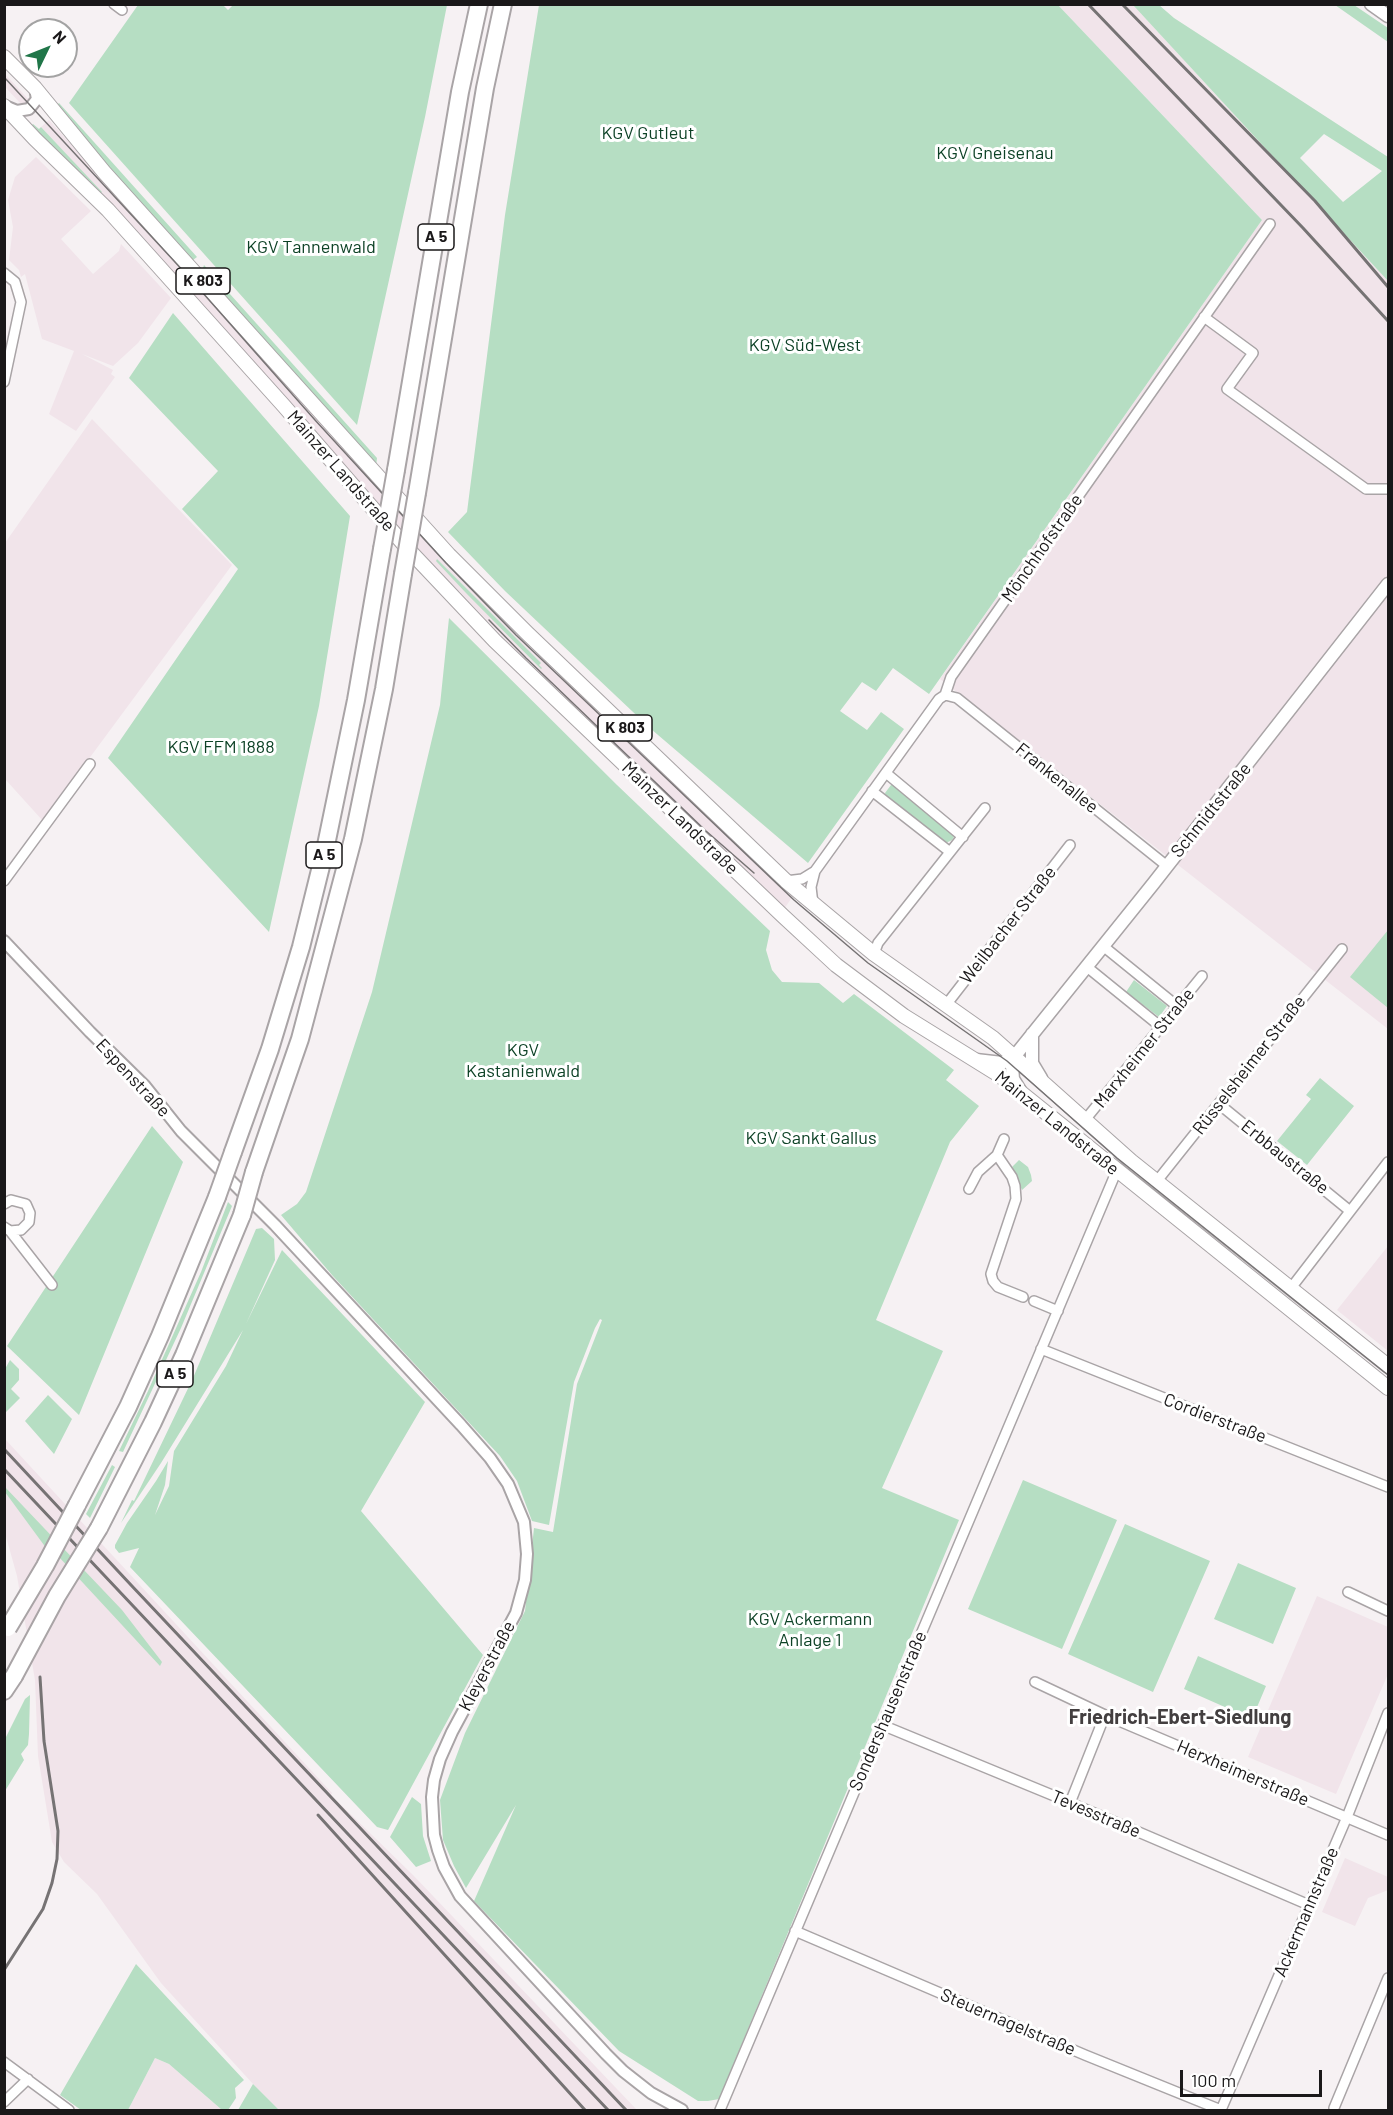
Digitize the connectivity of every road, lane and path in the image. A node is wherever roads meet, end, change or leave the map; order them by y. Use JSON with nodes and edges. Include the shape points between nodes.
{"nodes":[{"id":1,"x":479,"y":4,"type":"edge"},
{"id":2,"x":503,"y":4,"type":"edge"},
{"id":3,"x":1371,"y":4,"type":"edge"},
{"id":4,"x":1389,"y":16,"type":"edge"},
{"id":5,"x":4,"y":57,"type":"edge"},
{"id":6,"x":35,"y":88,"type":"junction"},
{"id":7,"x":4,"y":106,"type":"edge"},
{"id":8,"x":1270,"y":224,"type":"dead end"},
{"id":9,"x":4,"y":273,"type":"edge"},
{"id":10,"x":1204,"y":317,"type":"junction"},
{"id":11,"x":4,"y":382,"type":"edge"},
{"id":12,"x":1389,"y":489,"type":"edge"},
{"id":13,"x":1389,"y":584,"type":"edge"},
{"id":14,"x":945,"y":695,"type":"junction"},
{"id":15,"x":90,"y":764,"type":"dead end"},
{"id":16,"x":885,"y":773,"type":"junction"},
{"id":17,"x":872,"y":791,"type":"junction"},
{"id":18,"x":985,"y":808,"type":"dead end"},
{"id":19,"x":963,"y":837,"type":"junction"},
{"id":20,"x":1070,"y":845,"type":"dead end"},
{"id":21,"x":950,"y":852,"type":"junction"},
{"id":22,"x":1167,"y":866,"type":"junction"},
{"id":23,"x":815,"y":871,"type":"junction"},
{"id":24,"x":4,"y":881,"type":"edge"},
{"id":25,"x":786,"y":881,"type":"junction"},
{"id":26,"x":813,"y":904,"type":"junction"},
{"id":27,"x":4,"y":940,"type":"edge"},
{"id":28,"x":1103,"y":946,"type":"junction"},
{"id":29,"x":1342,"y":948,"type":"dead end"},
{"id":30,"x":874,"y":954,"type":"junction"},
{"id":31,"x":1087,"y":967,"type":"junction"},
{"id":32,"x":1202,"y":976,"type":"dead end"},
{"id":33,"x":946,"y":1005,"type":"junction"},
{"id":34,"x":1177,"y":1006,"type":"junction"},
{"id":35,"x":1161,"y":1027,"type":"junction"},
{"id":36,"x":1032,"y":1034,"type":"junction"},
{"id":37,"x":1014,"y":1057,"type":"junction"},
{"id":38,"x":975,"y":1060,"type":"junction"},
{"id":39,"x":1045,"y":1083,"type":"junction"},
{"id":40,"x":1024,"y":1095,"type":"junction"},
{"id":41,"x":1219,"y":1104,"type":"junction"},
{"id":42,"x":1085,"y":1120,"type":"junction"},
{"id":43,"x":1004,"y":1139,"type":"dead end"},
{"id":44,"x":997,"y":1155,"type":"junction"},
{"id":45,"x":1389,"y":1162,"type":"edge"},
{"id":46,"x":1117,"y":1170,"type":"junction"},
{"id":47,"x":1157,"y":1181,"type":"junction"},
{"id":48,"x":969,"y":1189,"type":"dead end"},
{"id":49,"x":4,"y":1204,"type":"edge"},
{"id":50,"x":1350,"y":1211,"type":"junction"},
{"id":51,"x":264,"y":1214,"type":"joint"},
{"id":52,"x":7,"y":1229,"type":"edge"},
{"id":53,"x":52,"y":1285,"type":"dead end"},
{"id":54,"x":1291,"y":1288,"type":"junction"},
{"id":55,"x":1023,"y":1297,"type":"dead end"},
{"id":56,"x":1034,"y":1301,"type":"dead end"},
{"id":57,"x":1058,"y":1311,"type":"junction"},
{"id":58,"x":1041,"y":1348,"type":"junction"},
{"id":59,"x":1389,"y":1366,"type":"edge"},
{"id":60,"x":1389,"y":1388,"type":"edge"},
{"id":61,"x":1389,"y":1487,"type":"edge"},
{"id":62,"x":1348,"y":1592,"type":"dead end"},
{"id":63,"x":1389,"y":1611,"type":"edge"},
{"id":64,"x":6,"y":1630,"type":"edge"},
{"id":65,"x":1035,"y":1682,"type":"dead end"},
{"id":66,"x":7,"y":1688,"type":"edge"},
{"id":67,"x":1389,"y":1713,"type":"edge"},
{"id":68,"x":1105,"y":1715,"type":"junction"},
{"id":69,"x":882,"y":1725,"type":"junction"},
{"id":70,"x":1070,"y":1803,"type":"junction"},
{"id":71,"x":1347,"y":1817,"type":"junction"},
{"id":72,"x":1389,"y":1835,"type":"edge"},
{"id":73,"x":1309,"y":1905,"type":"junction"},
{"id":74,"x":795,"y":1931,"type":"junction"},
{"id":75,"x":1389,"y":1978,"type":"edge"},
{"id":76,"x":4,"y":2062,"type":"edge"},
{"id":77,"x":28,"y":2079,"type":"junction"},
{"id":78,"x":4,"y":2102,"type":"edge"},
{"id":79,"x":1334,"y":2108,"type":"dead end"},
{"id":80,"x":69,"y":2110,"type":"edge"},
{"id":81,"x":682,"y":2110,"type":"edge"},
{"id":82,"x":720,"y":2110,"type":"edge"},
{"id":83,"x":1221,"y":2110,"type":"edge"}],
"edges":[{"from":1,"to":64,"type":"highway","number":"A 5","bridge":true,"via":[[460,92],[356,700],[326,850],[301,947],[218,1197],[160,1336],[77,1505]]},
{"from":2,"to":66,"type":"highway","number":"A 5","bridge":true,"via":[[485,88],[384,690],[351,850],[300,1039],[242,1215],[184,1355],[99,1528]]},
{"from":3,"to":4,"type":"main road"},
{"from":5,"to":6,"type":"main road","name":"Mainzer Landstraße","number":"K 803"},
{"from":6,"to":7,"type":"street","name":"Mainzer Landstraße","via":[[37,99],[28,109],[17,111]]},
{"from":6,"to":25,"type":"main road","name":"Mainzer Landstraße","number":"K 803","via":[[104,172],[449,555]]},
{"from":7,"to":38,"type":"main road","name":"Mainzer Landstraße","number":"K 803","via":[[108,210],[407,548],[533,678],[836,965],[904,1016]]},
{"from":8,"to":10,"type":"street","name":"Mönchhofstraße"},
{"from":9,"to":11,"type":"street","via":[[15,282],[21,302]]},
{"from":10,"to":12,"type":"street","via":[[1253,353],[1227,389],[1366,489]]},
{"from":10,"to":14,"type":"street","name":"Mönchhofstraße","via":[[951,677]]},
{"from":13,"to":22,"type":"main road","name":"Schmidtstraße"},
{"from":14,"to":16,"type":"street","name":"Mönchhofstraße"},
{"from":14,"to":22,"type":"street","name":"Frankenallee","via":[[957,698]]},
{"from":15,"to":24,"type":"street"},
{"from":16,"to":17,"type":"street","name":"Mönchhofstraße"},
{"from":16,"to":19,"type":"street"},
{"from":17,"to":21,"type":"street"},
{"from":17,"to":23,"type":"street","name":"Mönchhofstraße"},
{"from":18,"to":19,"type":"street"},
{"from":19,"to":21,"type":"street"},
{"from":20,"to":33,"type":"street","name":"Weilbacher Straße"},
{"from":21,"to":30,"type":"street"},
{"from":22,"to":28,"type":"main road","name":"Schmidtstraße"},
{"from":23,"to":25,"type":"street","via":[[802,879]]},
{"from":23,"to":26,"type":"street","via":[[811,887]]},
{"from":25,"to":26,"type":"main road","name":"Mainzer Landstraße","number":"K 803"},
{"from":26,"to":30,"type":"main road","name":"Mainzer Landstraße"},
{"from":27,"to":51,"type":"street","name":"Espenstraße","via":[[145,1086],[181,1131]]},
{"from":28,"to":31,"type":"main road","name":"Schmidtstraße"},
{"from":28,"to":34,"type":"street"},
{"from":29,"to":41,"type":"street","name":"Rüsselsheimer Straße"},
{"from":30,"to":33,"type":"main road","name":"Mainzer Landstraße"},
{"from":31,"to":35,"type":"street"},
{"from":31,"to":36,"type":"main road","name":"Schmidtstraße"},
{"from":32,"to":34,"type":"street","name":"Marxheimer Straße"},
{"from":33,"to":37,"type":"main road","name":"Mainzer Landstraße"},
{"from":34,"to":35,"type":"street","name":"Marxheimer Straße"},
{"from":35,"to":42,"type":"street","name":"Marxheimer Straße"},
{"from":36,"to":37,"type":"main road","name":"Schmidtstraße"},
{"from":36,"to":39,"type":"main road","via":[[1032,1063]]},
{"from":37,"to":38,"type":"main road","via":[[1002,1063]]},
{"from":37,"to":39,"type":"main road","name":"Mainzer Landstraße"},
{"from":37,"to":40,"type":"main road","via":[[1013,1079]]},
{"from":38,"to":40,"type":"main road","name":"Mainzer Landstraße"},
{"from":39,"to":42,"type":"main road","name":"Mainzer Landstraße"},
{"from":40,"to":46,"type":"main road","name":"Mainzer Landstraße"},
{"from":41,"to":47,"type":"street","name":"Rüsselsheimer Straße"},
{"from":41,"to":50,"type":"street","name":"Erbbaustraße"},
{"from":42,"to":47,"type":"main road","name":"Mainzer Landstraße"},
{"from":43,"to":44,"type":"street"},
{"from":44,"to":48,"type":"street","via":[[978,1172]]},
{"from":44,"to":55,"type":"street","via":[[1012,1177],[1016,1199],[991,1275],[998,1287]]},
{"from":45,"to":50,"type":"street"},
{"from":46,"to":57,"type":"street","name":"Sondershausenstraße"},
{"from":46,"to":60,"type":"main road","name":"Mainzer Landstraße"},
{"from":47,"to":54,"type":"main road","name":"Mainzer Landstraße"},
{"from":49,"to":52,"type":"street","via":[[11,1200],[26,1204],[30,1213],[29,1222],[21,1230]]},
{"from":50,"to":54,"type":"street"},
{"from":51,"to":81,"type":"street","name":"Kleyerstraße","via":[[490,1458],[508,1484],[524,1522],[527,1569],[516,1613],[452,1732],[434,1780],[434,1834],[444,1867],[460,1896],[606,2054],[651,2093]]},
{"from":52,"to":53,"type":"street"},
{"from":54,"to":59,"type":"main road","name":"Mainzer Landstraße"},
{"from":56,"to":57,"type":"street"},
{"from":57,"to":58,"type":"street","name":"Sondershausenstraße"},
{"from":58,"to":61,"type":"street","name":"Cordierstraße"},
{"from":58,"to":69,"type":"street","name":"Sondershausenstraße"},
{"from":62,"to":63,"type":"street"},
{"from":65,"to":68,"type":"street","name":"Herxheimerstraße"},
{"from":67,"to":71,"type":"street","name":"Ackermannstraße"},
{"from":68,"to":70,"type":"street"},
{"from":68,"to":71,"type":"street","name":"Herxheimerstraße"},
{"from":69,"to":70,"type":"street","name":"Tevesstraße"},
{"from":69,"to":74,"type":"street","name":"Sondershausenstraße"},
{"from":70,"to":73,"type":"street","name":"Tevesstraße"},
{"from":71,"to":72,"type":"street","name":"Herxheimerstraße"},
{"from":71,"to":73,"type":"street","name":"Ackermannstraße"},
{"from":73,"to":83,"type":"street","name":"Ackermannstraße"},
{"from":74,"to":82,"type":"street","name":"Sondershausenstraße"},
{"from":74,"to":83,"type":"street","name":"Steuernagelstraße"},
{"from":75,"to":79,"type":"street"},
{"from":76,"to":77,"type":"street"},
{"from":77,"to":78,"type":"street"},
{"from":77,"to":80,"type":"street"}]}
